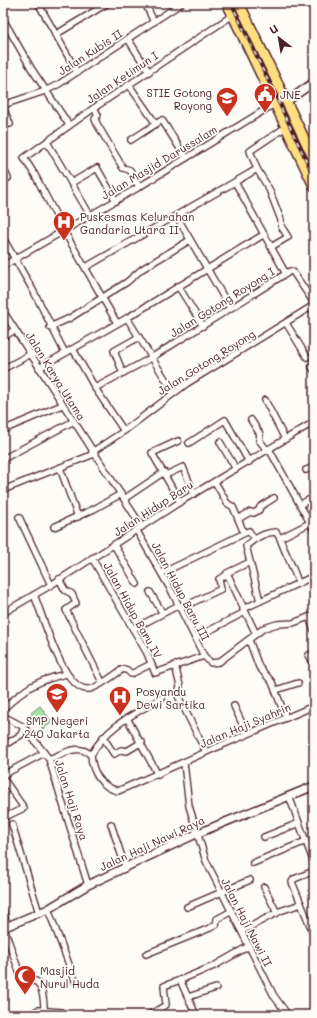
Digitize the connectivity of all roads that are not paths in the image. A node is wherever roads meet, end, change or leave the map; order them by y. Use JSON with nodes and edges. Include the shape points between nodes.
{"nodes":[{"id":1,"x":38,"y":3,"type":"edge"},
{"id":2,"x":108,"y":3,"type":"edge"},
{"id":3,"x":145,"y":3,"type":"edge"},
{"id":4,"x":182,"y":3,"type":"edge"},
{"id":5,"x":228,"y":3,"type":"edge"},
{"id":6,"x":242,"y":4,"type":"edge"},
{"id":7,"x":233,"y":15,"type":"junction"},
{"id":8,"x":3,"y":19,"type":"edge"},
{"id":9,"x":154,"y":22,"type":"junction"},
{"id":10,"x":55,"y":35,"type":"junction"},
{"id":11,"x":128,"y":39,"type":"junction"},
{"id":12,"x":78,"y":72,"type":"junction"},
{"id":13,"x":149,"y":72,"type":"junction"},
{"id":14,"x":314,"y":82,"type":"edge"},
{"id":15,"x":129,"y":85,"type":"junction"},
{"id":16,"x":44,"y":89,"type":"junction"},
{"id":17,"x":3,"y":96,"type":"edge"},
{"id":18,"x":285,"y":100,"type":"junction"},
{"id":19,"x":275,"y":103,"type":"junction"},
{"id":20,"x":4,"y":106,"type":"edge"},
{"id":21,"x":94,"y":108,"type":"junction"},
{"id":22,"x":10,"y":124,"type":"dead end"},
{"id":23,"x":156,"y":124,"type":"junction"},
{"id":24,"x":69,"y":125,"type":"junction"},
{"id":25,"x":286,"y":128,"type":"junction"},
{"id":26,"x":130,"y":140,"type":"dead end"},
{"id":27,"x":47,"y":142,"type":"junction"},
{"id":28,"x":186,"y":158,"type":"junction"},
{"id":29,"x":314,"y":159,"type":"edge"},
{"id":30,"x":3,"y":168,"type":"edge"},
{"id":31,"x":257,"y":169,"type":"junction"},
{"id":32,"x":3,"y":181,"type":"edge"},
{"id":33,"x":235,"y":182,"type":"junction"},
{"id":34,"x":71,"y":183,"type":"junction"},
{"id":35,"x":314,"y":186,"type":"edge"},
{"id":36,"x":139,"y":187,"type":"junction"},
{"id":37,"x":116,"y":201,"type":"junction"},
{"id":38,"x":90,"y":215,"type":"junction"},
{"id":39,"x":177,"y":217,"type":"junction"},
{"id":40,"x":64,"y":230,"type":"junction"},
{"id":41,"x":263,"y":235,"type":"junction"},
{"id":42,"x":3,"y":238,"type":"edge"},
{"id":43,"x":190,"y":240,"type":"junction"},
{"id":44,"x":271,"y":247,"type":"junction"},
{"id":45,"x":14,"y":260,"type":"junction"},
{"id":46,"x":3,"y":266,"type":"edge"},
{"id":47,"x":86,"y":267,"type":"junction"},
{"id":48,"x":206,"y":268,"type":"junction"},
{"id":49,"x":286,"y":274,"type":"junction"},
{"id":50,"x":178,"y":286,"type":"junction"},
{"id":51,"x":103,"y":297,"type":"junction"},
{"id":52,"x":314,"y":304,"type":"edge"},
{"id":53,"x":230,"y":308,"type":"junction"},
{"id":54,"x":3,"y":311,"type":"edge"},
{"id":55,"x":127,"y":318,"type":"junction"},
{"id":56,"x":117,"y":323,"type":"junction"},
{"id":57,"x":286,"y":323,"type":"junction"},
{"id":58,"x":50,"y":326,"type":"junction"},
{"id":59,"x":203,"y":326,"type":"junction"},
{"id":60,"x":15,"y":330,"type":"junction"},
{"id":61,"x":3,"y":337,"type":"edge"},
{"id":62,"x":139,"y":337,"type":"junction"},
{"id":63,"x":73,"y":349,"type":"junction"},
{"id":64,"x":30,"y":354,"type":"junction"},
{"id":65,"x":65,"y":354,"type":"junction"},
{"id":66,"x":307,"y":357,"type":"dead end"},
{"id":67,"x":151,"y":358,"type":"junction"},
{"id":68,"x":39,"y":368,"type":"junction"},
{"id":69,"x":3,"y":369,"type":"edge"},
{"id":70,"x":124,"y":373,"type":"junction"},
{"id":71,"x":96,"y":388,"type":"junction"},
{"id":72,"x":174,"y":393,"type":"junction"},
{"id":73,"x":265,"y":400,"type":"dead end"},
{"id":74,"x":62,"y":405,"type":"junction"},
{"id":75,"x":251,"y":420,"type":"dead end"},
{"id":76,"x":72,"y":422,"type":"junction"},
{"id":77,"x":314,"y":422,"type":"edge"},
{"id":78,"x":3,"y":430,"type":"edge"},
{"id":79,"x":124,"y":431,"type":"junction"},
{"id":80,"x":285,"y":439,"type":"junction"},
{"id":81,"x":178,"y":441,"type":"dead end"},
{"id":82,"x":220,"y":442,"type":"dead end"},
{"id":83,"x":189,"y":443,"type":"dead end"},
{"id":84,"x":268,"y":450,"type":"junction"},
{"id":85,"x":93,"y":453,"type":"junction"},
{"id":86,"x":3,"y":459,"type":"edge"},
{"id":87,"x":249,"y":462,"type":"junction"},
{"id":88,"x":314,"y":467,"type":"edge"},
{"id":89,"x":60,"y":468,"type":"junction"},
{"id":90,"x":236,"y":469,"type":"junction"},
{"id":91,"x":306,"y":470,"type":"dead end"},
{"id":92,"x":165,"y":473,"type":"junction"},
{"id":93,"x":215,"y":482,"type":"junction"},
{"id":94,"x":3,"y":490,"type":"edge"},
{"id":95,"x":121,"y":494,"type":"junction"},
{"id":96,"x":194,"y":494,"type":"junction"},
{"id":97,"x":314,"y":497,"type":"edge"},
{"id":98,"x":274,"y":498,"type":"dead end"},
{"id":99,"x":124,"y":499,"type":"junction"},
{"id":100,"x":180,"y":502,"type":"junction"},
{"id":101,"x":301,"y":504,"type":"junction"},
{"id":102,"x":19,"y":516,"type":"dead end"},
{"id":103,"x":78,"y":517,"type":"junction"},
{"id":104,"x":238,"y":518,"type":"junction"},
{"id":105,"x":54,"y":526,"type":"dead end"},
{"id":106,"x":313,"y":527,"type":"edge"},
{"id":107,"x":139,"y":529,"type":"junction"},
{"id":108,"x":244,"y":533,"type":"junction"},
{"id":109,"x":280,"y":538,"type":"junction"},
{"id":110,"x":254,"y":539,"type":"junction"},
{"id":111,"x":114,"y":545,"type":"junction"},
{"id":112,"x":92,"y":558,"type":"junction"},
{"id":113,"x":250,"y":562,"type":"junction"},
{"id":114,"x":162,"y":573,"type":"junction"},
{"id":115,"x":228,"y":575,"type":"junction"},
{"id":116,"x":314,"y":576,"type":"edge"},
{"id":117,"x":59,"y":579,"type":"junction"},
{"id":118,"x":298,"y":583,"type":"junction"},
{"id":119,"x":137,"y":584,"type":"dead end"},
{"id":120,"x":51,"y":585,"type":"junction"},
{"id":121,"x":150,"y":592,"type":"dead end"},
{"id":122,"x":34,"y":595,"type":"junction"},
{"id":123,"x":260,"y":601,"type":"junction"},
{"id":124,"x":180,"y":606,"type":"junction"},
{"id":125,"x":244,"y":611,"type":"junction"},
{"id":126,"x":3,"y":612,"type":"edge"},
{"id":127,"x":162,"y":612,"type":"junction"},
{"id":128,"x":312,"y":616,"type":"edge"},
{"id":129,"x":133,"y":629,"type":"junction"},
{"id":130,"x":314,"y":630,"type":"edge"},
{"id":131,"x":256,"y":634,"type":"junction"},
{"id":132,"x":195,"y":638,"type":"junction"},
{"id":133,"x":249,"y":640,"type":"junction"},
{"id":134,"x":309,"y":655,"type":"dead end"},
{"id":135,"x":205,"y":658,"type":"junction"},
{"id":136,"x":151,"y":664,"type":"junction"},
{"id":137,"x":175,"y":665,"type":"junction"},
{"id":138,"x":314,"y":665,"type":"edge"},
{"id":139,"x":66,"y":674,"type":"junction"},
{"id":140,"x":102,"y":682,"type":"junction"},
{"id":141,"x":298,"y":684,"type":"dead end"},
{"id":142,"x":276,"y":690,"type":"junction"},
{"id":143,"x":162,"y":698,"type":"dead end"},
{"id":144,"x":234,"y":706,"type":"dead end"},
{"id":145,"x":314,"y":706,"type":"edge"},
{"id":146,"x":3,"y":709,"type":"edge"},
{"id":147,"x":3,"y":716,"type":"edge"},
{"id":148,"x":127,"y":718,"type":"junction"},
{"id":149,"x":286,"y":718,"type":"junction"},
{"id":150,"x":24,"y":727,"type":"junction"},
{"id":151,"x":247,"y":734,"type":"junction"},
{"id":152,"x":103,"y":737,"type":"junction"},
{"id":153,"x":142,"y":742,"type":"junction"},
{"id":154,"x":3,"y":746,"type":"edge"},
{"id":155,"x":206,"y":752,"type":"junction"},
{"id":156,"x":44,"y":753,"type":"junction"},
{"id":157,"x":91,"y":755,"type":"junction"},
{"id":158,"x":48,"y":759,"type":"junction"},
{"id":159,"x":184,"y":763,"type":"junction"},
{"id":160,"x":158,"y":775,"type":"junction"},
{"id":161,"x":3,"y":777,"type":"edge"},
{"id":162,"x":314,"y":786,"type":"edge"},
{"id":163,"x":289,"y":796,"type":"junction"},
{"id":164,"x":3,"y":818,"type":"edge"},
{"id":165,"x":299,"y":822,"type":"junction"},
{"id":166,"x":12,"y":824,"type":"dead end"},
{"id":167,"x":111,"y":824,"type":"dead end"},
{"id":168,"x":196,"y":834,"type":"junction"},
{"id":169,"x":264,"y":837,"type":"dead end"},
{"id":170,"x":307,"y":843,"type":"junction"},
{"id":171,"x":314,"y":844,"type":"edge"},
{"id":172,"x":253,"y":863,"type":"dead end"},
{"id":173,"x":314,"y":863,"type":"edge"},
{"id":174,"x":125,"y":866,"type":"junction"},
{"id":175,"x":314,"y":871,"type":"edge"},
{"id":176,"x":250,"y":880,"type":"dead end"},
{"id":177,"x":88,"y":885,"type":"junction"},
{"id":178,"x":264,"y":887,"type":"dead end"},
{"id":179,"x":222,"y":892,"type":"junction"},
{"id":180,"x":302,"y":904,"type":"junction"},
{"id":181,"x":187,"y":908,"type":"dead end"},
{"id":182,"x":3,"y":909,"type":"edge"},
{"id":183,"x":48,"y":909,"type":"junction"},
{"id":184,"x":232,"y":911,"type":"junction"},
{"id":185,"x":39,"y":912,"type":"junction"},
{"id":186,"x":277,"y":913,"type":"junction"},
{"id":187,"x":5,"y":927,"type":"edge"},
{"id":188,"x":242,"y":931,"type":"junction"},
{"id":189,"x":314,"y":935,"type":"edge"},
{"id":190,"x":249,"y":946,"type":"junction"},
{"id":191,"x":146,"y":954,"type":"dead end"},
{"id":192,"x":180,"y":980,"type":"junction"},
{"id":193,"x":76,"y":983,"type":"dead end"},
{"id":194,"x":216,"y":988,"type":"dead end"},
{"id":195,"x":188,"y":997,"type":"junction"},
{"id":196,"x":44,"y":1010,"type":"junction"},
{"id":197,"x":3,"y":1013,"type":"edge"},
{"id":198,"x":29,"y":1015,"type":"edge"},
{"id":199,"x":65,"y":1015,"type":"edge"},
{"id":200,"x":149,"y":1015,"type":"edge"},
{"id":201,"x":196,"y":1015,"type":"edge"},
{"id":202,"x":288,"y":1015,"type":"edge"}],
"edges":[{"from":1,"to":10,"type":"street"},
{"from":2,"to":10,"type":"street"},
{"from":3,"to":9,"type":"street"},
{"from":4,"to":9,"type":"street","name":"Jalan Kubis II"},
{"from":5,"to":7,"type":"main road"},
{"from":6,"to":18,"type":"main road"},
{"from":7,"to":13,"type":"street","name":"Jalan Ketimun I"},
{"from":7,"to":19,"type":"main road"},
{"from":8,"to":16,"type":"street"},
{"from":9,"to":11,"type":"street","name":"Jalan Kubis II"},
{"from":10,"to":12,"type":"street"},
{"from":11,"to":12,"type":"street","name":"Jalan Kubis II"},
{"from":11,"to":13,"type":"street"},
{"from":12,"to":16,"type":"street","name":"Jalan Kubis II"},
{"from":13,"to":15,"type":"street","name":"Jalan Ketimun I"},
{"from":14,"to":18,"type":"street"},
{"from":15,"to":21,"type":"street","name":"Jalan Ketimun I"},
{"from":15,"to":23,"type":"street"},
{"from":16,"to":20,"type":"street","name":"Jalan Kubis II"},
{"from":16,"to":24,"type":"street"},
{"from":17,"to":20,"type":"street"},
{"from":18,"to":19,"type":"street","name":"Jalan Masjid Darussalam"},
{"from":18,"to":29,"type":"main road"},
{"from":19,"to":25,"type":"main road"},
{"from":19,"to":28,"type":"street","name":"Jalan Masjid Darussalam"},
{"from":20,"to":22,"type":"street"},
{"from":21,"to":24,"type":"street","name":"Jalan Ketimun I"},
{"from":21,"to":36,"type":"street","via":[[98,115],[95,119],[97,124],[123,168],[130,170]]},
{"from":23,"to":26,"type":"street"},
{"from":23,"to":28,"type":"street","via":[[164,121]]},
{"from":24,"to":27,"type":"street","name":"Jalan Ketimun I"},
{"from":25,"to":31,"type":"street","via":[[250,151]]},
{"from":25,"to":35,"type":"main road"},
{"from":27,"to":34,"type":"street"},
{"from":27,"to":40,"type":"street","name":"Jalan Ketimun I","via":[[24,158]]},
{"from":28,"to":36,"type":"street","name":"Jalan Masjid Darussalam"},
{"from":30,"to":32,"type":"street","via":[[8,178]]},
{"from":31,"to":33,"type":"street"},
{"from":31,"to":44,"type":"street","via":[[269,189],[281,226],[288,237]]},
{"from":33,"to":39,"type":"street"},
{"from":33,"to":41,"type":"street"},
{"from":34,"to":37,"type":"street","via":[[97,168]]},
{"from":34,"to":38,"type":"street"},
{"from":36,"to":37,"type":"street","name":"Jalan Masjid Darussalam"},
{"from":37,"to":38,"type":"street","name":"Jalan Masjid Darussalam"},
{"from":38,"to":40,"type":"street","name":"Jalan Masjid Darussalam"},
{"from":39,"to":43,"type":"street"},
{"from":39,"to":47,"type":"street"},
{"from":40,"to":45,"type":"street","name":"Jalan Masjid Darussalam"},
{"from":40,"to":47,"type":"street"},
{"from":41,"to":44,"type":"street"},
{"from":41,"to":48,"type":"street"},
{"from":42,"to":45,"type":"street"},
{"from":43,"to":48,"type":"street"},
{"from":43,"to":51,"type":"street","via":[[142,269]]},
{"from":44,"to":49,"type":"street"},
{"from":45,"to":46,"type":"street","name":"Jalan Masjid Darussalam"},
{"from":45,"to":58,"type":"street","via":[[34,292]]},
{"from":47,"to":51,"type":"street"},
{"from":48,"to":50,"type":"street"},
{"from":48,"to":53,"type":"street"},
{"from":49,"to":52,"type":"street","name":"Jalan Gotong Royong I","via":[[293,272]]},
{"from":49,"to":53,"type":"street","name":"Jalan Gotong Royong I"},
{"from":50,"to":55,"type":"street"},
{"from":50,"to":59,"type":"street"},
{"from":51,"to":56,"type":"street"},
{"from":51,"to":58,"type":"street","via":[[70,318]]},
{"from":52,"to":57,"type":"street","name":"Jalan Gotong Royong"},
{"from":53,"to":59,"type":"street","name":"Jalan Gotong Royong I"},
{"from":54,"to":60,"type":"street","name":"Jalan Karya Utama"},
{"from":55,"to":56,"type":"street"},
{"from":55,"to":62,"type":"street"},
{"from":56,"to":63,"type":"street"},
{"from":57,"to":66,"type":"street"},
{"from":57,"to":72,"type":"street","name":"Jalan Gotong Royong"},
{"from":58,"to":65,"type":"street"},
{"from":59,"to":67,"type":"street","name":"Jalan Gotong Royong I"},
{"from":60,"to":61,"type":"street"},
{"from":60,"to":64,"type":"street","name":"Jalan Karya Utama"},
{"from":62,"to":67,"type":"street"},
{"from":62,"to":70,"type":"street","via":[[114,351]]},
{"from":63,"to":65,"type":"street"},
{"from":63,"to":71,"type":"street"},
{"from":64,"to":68,"type":"street","name":"Jalan Karya Utama"},
{"from":64,"to":69,"type":"street"},
{"from":65,"to":68,"type":"street"},
{"from":67,"to":70,"type":"street","name":"Jalan Gotong Royong I"},
{"from":67,"to":72,"type":"street"},
{"from":68,"to":74,"type":"street","name":"Jalan Karya Utama"},
{"from":70,"to":71,"type":"street","name":"Jalan Gotong Royong I"},
{"from":71,"to":79,"type":"street"},
{"from":72,"to":79,"type":"street","name":"Jalan Gotong Royong"},
{"from":73,"to":80,"type":"street"},
{"from":74,"to":76,"type":"street","name":"Jalan Karya Utama"},
{"from":74,"to":78,"type":"street"},
{"from":75,"to":84,"type":"street","via":[[260,434],[259,440]]},
{"from":76,"to":85,"type":"street","name":"Jalan Karya Utama"},
{"from":76,"to":86,"type":"street"},
{"from":77,"to":80,"type":"street","name":"Jalan Hidup Baru"},
{"from":79,"to":85,"type":"street","name":"Jalan Gotong Royong"},
{"from":80,"to":84,"type":"street","name":"Jalan Hidup Baru"},
{"from":81,"to":92,"type":"street","via":[[152,453]]},
{"from":82,"to":90,"type":"street"},
{"from":83,"to":87,"type":"street","via":[[225,420]]},
{"from":84,"to":87,"type":"street","name":"Jalan Hidup Baru"},
{"from":84,"to":101,"type":"street"},
{"from":85,"to":89,"type":"street","name":"Jalan Gotong Royong"},
{"from":85,"to":95,"type":"street","name":"Jalan Karya Utama"},
{"from":87,"to":90,"type":"street","name":"Jalan Hidup Baru"},
{"from":88,"to":91,"type":"street"},
{"from":89,"to":94,"type":"street","name":"Jalan Gotong Royong"},
{"from":89,"to":103,"type":"street"},
{"from":90,"to":93,"type":"street","name":"Jalan Hidup Baru"},
{"from":92,"to":96,"type":"street","via":[[183,467]]},
{"from":92,"to":99,"type":"street"},
{"from":92,"to":100,"type":"street"},
{"from":93,"to":96,"type":"street","name":"Jalan Hidup Baru"},
{"from":93,"to":104,"type":"street"},
{"from":95,"to":99,"type":"street","name":"Jalan Hidup Baru III"},
{"from":95,"to":103,"type":"street"},
{"from":96,"to":100,"type":"street","name":"Jalan Hidup Baru"},
{"from":97,"to":101,"type":"street"},
{"from":98,"to":104,"type":"street","via":[[260,507],[260,510]]},
{"from":99,"to":107,"type":"street","name":"Jalan Hidup Baru III"},
{"from":100,"to":107,"type":"street","name":"Jalan Hidup Baru"},
{"from":101,"to":106,"type":"street"},
{"from":102,"to":120,"type":"street"},
{"from":103,"to":105,"type":"street"},
{"from":104,"to":108,"type":"street"},
{"from":106,"to":109,"type":"street"},
{"from":107,"to":111,"type":"street","name":"Jalan Hidup Baru"},
{"from":107,"to":114,"type":"street","name":"Jalan Hidup Baru III"},
{"from":108,"to":110,"type":"street","via":[[249,531]]},
{"from":108,"to":114,"type":"street"},
{"from":109,"to":110,"type":"street","via":[[275,532]]},
{"from":109,"to":118,"type":"street"},
{"from":110,"to":113,"type":"street","via":[[246,546]]},
{"from":111,"to":112,"type":"street","name":"Jalan Hidup Baru"},
{"from":111,"to":119,"type":"street"},
{"from":112,"to":117,"type":"street","name":"Jalan Hidup Baru"},
{"from":112,"to":129,"type":"street","name":"Jalan Hidup Baru IV"},
{"from":113,"to":115,"type":"street","via":[[229,571]]},
{"from":113,"to":123,"type":"street"},
{"from":114,"to":124,"type":"street","name":"Jalan Hidup Baru III"},
{"from":115,"to":124,"type":"street","via":[[219,579],[221,589]]},
{"from":115,"to":125,"type":"street"},
{"from":116,"to":118,"type":"street"},
{"from":117,"to":120,"type":"street","name":"Jalan Hidup Baru"},
{"from":117,"to":140,"type":"street","via":[[76,604],[66,610]]},
{"from":118,"to":123,"type":"street"},
{"from":120,"to":122,"type":"street","name":"Jalan Hidup Baru"},
{"from":121,"to":127,"type":"street"},
{"from":122,"to":126,"type":"street","name":"Jalan Hidup Baru"},
{"from":122,"to":139,"type":"street"},
{"from":123,"to":125,"type":"street"},
{"from":124,"to":127,"type":"street"},
{"from":124,"to":132,"type":"street","name":"Jalan Hidup Baru III"},
{"from":125,"to":131,"type":"street"},
{"from":125,"to":132,"type":"street"},
{"from":127,"to":129,"type":"street"},
{"from":128,"to":130,"type":"street"},
{"from":128,"to":131,"type":"street","via":[[293,623],[274,624]]},
{"from":129,"to":136,"type":"street","name":"Jalan Hidup Baru IV"},
{"from":131,"to":133,"type":"street"},
{"from":132,"to":135,"type":"street","name":"Jalan Hidup Baru III"},
{"from":133,"to":135,"type":"street","via":[[219,662],[214,663]]},
{"from":133,"to":142,"type":"street","via":[[259,667]]},
{"from":134,"to":138,"type":"street"},
{"from":135,"to":137,"type":"street"},
{"from":136,"to":137,"type":"street","name":"Jalan Hidup Baru IV","via":[[155,673]]},
{"from":136,"to":140,"type":"street","via":[[131,674],[123,669]]},
{"from":137,"to":155,"type":"street","via":[[180,686],[178,696]]},
{"from":139,"to":140,"type":"street","via":[[82,688],[91,689]]},
{"from":139,"to":146,"type":"street","via":[[36,682]]},
{"from":141,"to":142,"type":"street"},
{"from":142,"to":149,"type":"street"},
{"from":143,"to":148,"type":"street"},
{"from":144,"to":151,"type":"street"},
{"from":145,"to":149,"type":"street","name":"Jalan Haji Syahrin"},
{"from":147,"to":150,"type":"street","name":"Jalan Haji Raya"},
{"from":148,"to":152,"type":"street"},
{"from":148,"to":153,"type":"street"},
{"from":149,"to":151,"type":"street","name":"Jalan Haji Syahrin"},
{"from":150,"to":154,"type":"street","via":[[21,734]]},
{"from":150,"to":156,"type":"street","name":"Jalan Haji Raya"},
{"from":151,"to":155,"type":"street","name":"Jalan Haji Syahrin"},
{"from":152,"to":153,"type":"street","via":[[114,754]]},
{"from":152,"to":157,"type":"street"},
{"from":153,"to":160,"type":"street"},
{"from":155,"to":159,"type":"street","name":"Jalan Haji Syahrin"},
{"from":156,"to":158,"type":"street","name":"Jalan Haji Raya"},
{"from":156,"to":161,"type":"street"},
{"from":157,"to":158,"type":"street","via":[[80,749]]},
{"from":157,"to":160,"type":"street","name":"Jalan Haji Syahrin","via":[[92,766],[98,778],[117,791]]},
{"from":158,"to":177,"type":"street","name":"Jalan Haji Raya"},
{"from":159,"to":160,"type":"street","name":"Jalan Haji Syahrin"},
{"from":159,"to":168,"type":"street","via":[[189,806]]},
{"from":161,"to":164,"type":"street","via":[[24,808]]},
{"from":162,"to":163,"type":"street","name":"Jalan Haji Nawi Raya"},
{"from":163,"to":165,"type":"street"},
{"from":163,"to":168,"type":"street","name":"Jalan Haji Nawi Raya"},
{"from":165,"to":169,"type":"street"},
{"from":165,"to":170,"type":"street"},
{"from":166,"to":185,"type":"street"},
{"from":167,"to":174,"type":"street"},
{"from":168,"to":174,"type":"street","name":"Jalan Haji Nawi Raya"},
{"from":168,"to":179,"type":"street","name":"Jalan Haji Nawi II"},
{"from":170,"to":171,"type":"street"},
{"from":170,"to":172,"type":"street"},
{"from":170,"to":173,"type":"street"},
{"from":174,"to":177,"type":"street","name":"Jalan Haji Nawi Raya"},
{"from":175,"to":180,"type":"street","via":[[292,882]]},
{"from":176,"to":179,"type":"street"},
{"from":177,"to":183,"type":"street","name":"Jalan Haji Nawi Raya"},
{"from":178,"to":186,"type":"street"},
{"from":179,"to":181,"type":"street"},
{"from":179,"to":184,"type":"street","name":"Jalan Haji Nawi II"},
{"from":180,"to":186,"type":"street"},
{"from":180,"to":189,"type":"street"},
{"from":182,"to":187,"type":"street"},
{"from":183,"to":185,"type":"street","name":"Jalan Haji Nawi Raya"},
{"from":183,"to":193,"type":"street"},
{"from":184,"to":188,"type":"street","name":"Jalan Haji Nawi II"},
{"from":184,"to":191,"type":"street","via":[[217,919],[216,925]]},
{"from":185,"to":187,"type":"street","name":"Jalan Haji Nawi Raya"},
{"from":186,"to":188,"type":"street"},
{"from":187,"to":196,"type":"street","via":[[22,980],[36,981],[39,984]]},
{"from":188,"to":190,"type":"street","name":"Jalan Haji Nawi II"},
{"from":190,"to":192,"type":"street"},
{"from":190,"to":202,"type":"street","name":"Jalan Haji Nawi II","via":[[274,996]]},
{"from":192,"to":195,"type":"street"},
{"from":192,"to":200,"type":"street","via":[[164,986],[166,1005]]},
{"from":194,"to":195,"type":"street"},
{"from":195,"to":201,"type":"street"},
{"from":196,"to":198,"type":"street"},
{"from":196,"to":199,"type":"street","via":[[62,1012]]},
{"from":197,"to":198,"type":"street"}]}
